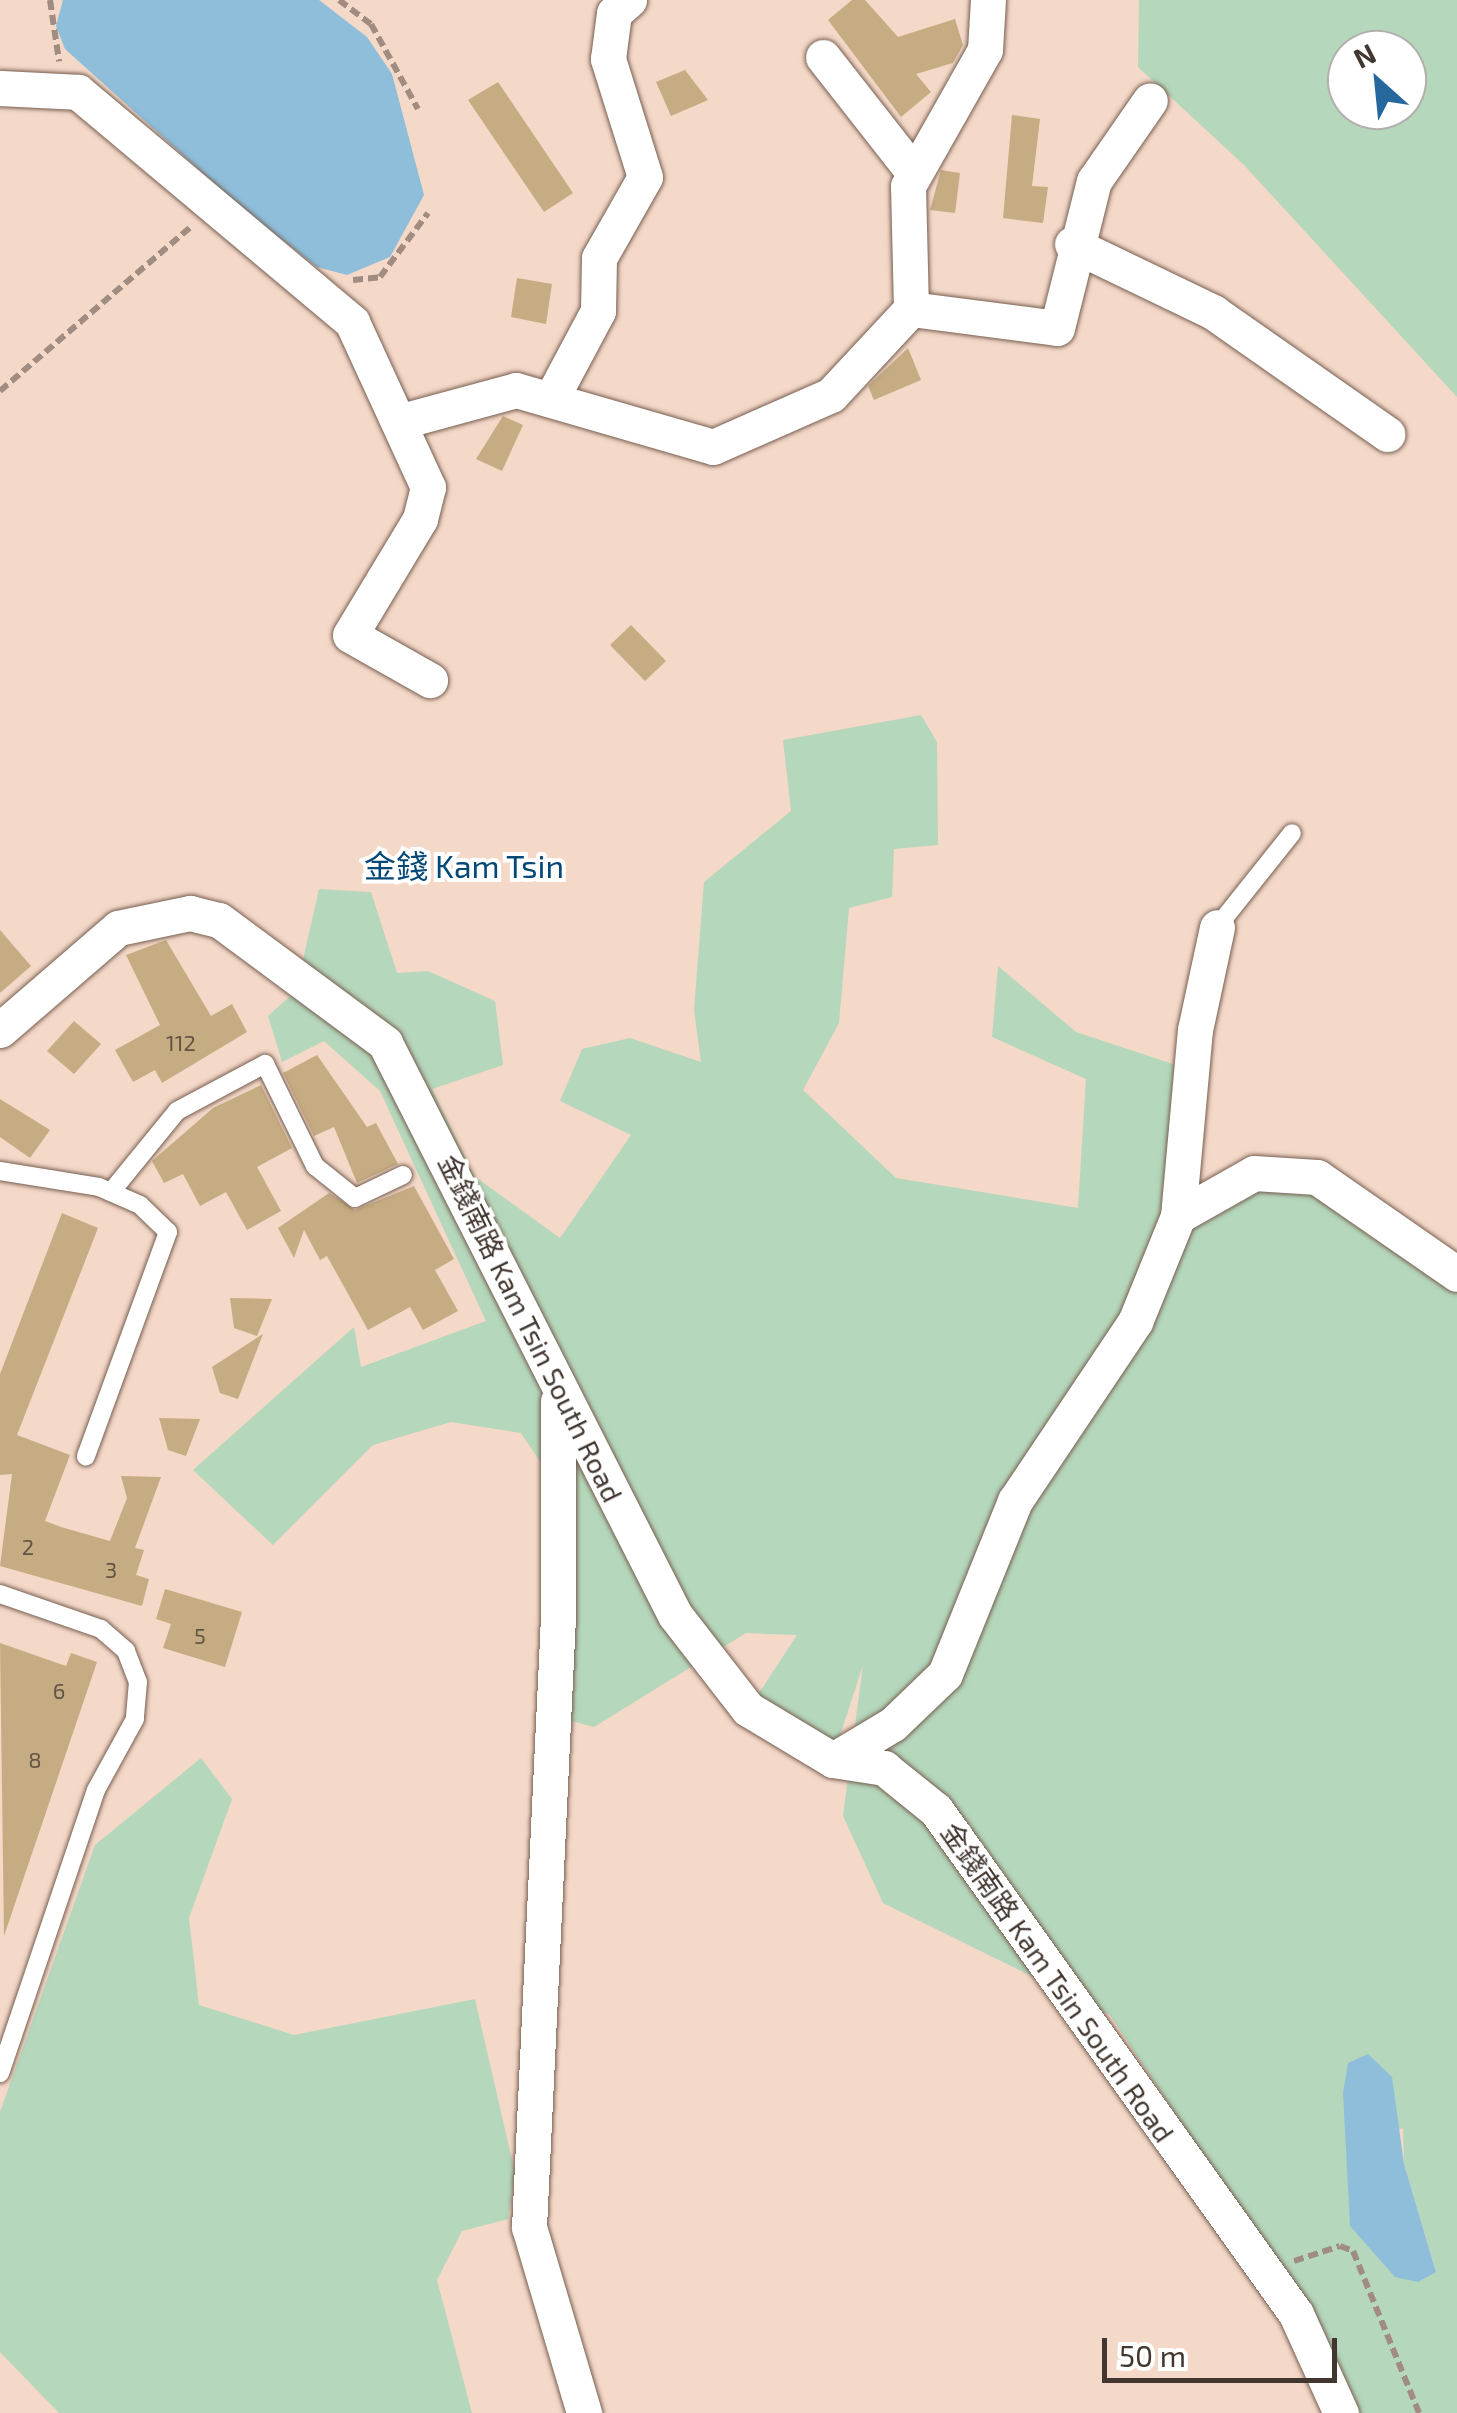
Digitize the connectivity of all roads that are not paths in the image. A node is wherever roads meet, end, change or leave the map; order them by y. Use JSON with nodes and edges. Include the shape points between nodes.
{"nodes":[{"id":1,"x":988,"y":0,"type":"edge"},
{"id":2,"x":616,"y":4,"type":"edge"},
{"id":3,"x":823,"y":57,"type":"dead end"},
{"id":4,"x":0,"y":88,"type":"edge"},
{"id":5,"x":1150,"y":100,"type":"dead end"},
{"id":6,"x":914,"y":173,"type":"junction"},
{"id":7,"x":1072,"y":244,"type":"junction"},
{"id":8,"x":911,"y":310,"type":"junction"},
{"id":9,"x":551,"y":399,"type":"junction"},
{"id":10,"x":402,"y":421,"type":"junction"},
{"id":11,"x":1387,"y":434,"type":"dead end"},
{"id":12,"x":430,"y":680,"type":"dead end"},
{"id":13,"x":1292,"y":833,"type":"dead end"},
{"id":14,"x":1217,"y":926,"type":"joint"},
{"id":15,"x":0,"y":1030,"type":"edge"},
{"id":16,"x":0,"y":1171,"type":"edge"},
{"id":17,"x":403,"y":1175,"type":"dead end"},
{"id":18,"x":111,"y":1192,"type":"junction"},
{"id":19,"x":1178,"y":1216,"type":"junction"},
{"id":20,"x":1457,"y":1274,"type":"edge"},
{"id":21,"x":558,"y":1395,"type":"junction"},
{"id":22,"x":86,"y":1456,"type":"dead end"},
{"id":23,"x":0,"y":1594,"type":"edge"},
{"id":24,"x":833,"y":1760,"type":"junction"},
{"id":25,"x":0,"y":2073,"type":"edge"},
{"id":26,"x":584,"y":2413,"type":"edge"},
{"id":27,"x":1340,"y":2413,"type":"edge"}],
"edges":[{"from":1,"to":6,"type":"street","via":[[986,50]]},
{"from":2,"to":9,"type":"street","via":[[608,60],[646,177],[600,258],[598,311]]},
{"from":3,"to":6,"type":"street"},
{"from":4,"to":10,"type":"street","via":[[78,92],[352,322]]},
{"from":5,"to":7,"type":"street","via":[[1094,181]]},
{"from":6,"to":8,"type":"street"},
{"from":7,"to":8,"type":"street","via":[[1056,328]]},
{"from":7,"to":11,"type":"street","via":[[1213,312]]},
{"from":8,"to":9,"type":"street","via":[[831,395],[713,446]]},
{"from":9,"to":10,"type":"street","via":[[491,392]]},
{"from":10,"to":12,"type":"street","via":[[427,504],[350,636]]},
{"from":13,"to":14,"type":"lane"},
{"from":14,"to":19,"type":"street","via":[[1194,1030]]},
{"from":15,"to":21,"type":"street","name":"金錢南路 Kam Tsin South Road","via":[[138,918],[219,920],[385,1043],[468,1190]]},
{"from":16,"to":18,"type":"lane"},
{"from":17,"to":18,"type":"lane","via":[[354,1198],[315,1166],[265,1064],[176,1111]]},
{"from":18,"to":22,"type":"lane","via":[[168,1232]]},
{"from":19,"to":20,"type":"street","via":[[1254,1173],[1317,1177]]},
{"from":19,"to":24,"type":"street","via":[[1135,1322],[1014,1500],[944,1674],[893,1724]]},
{"from":21,"to":24,"type":"street","name":"金錢南路 Kam Tsin South Road","via":[[675,1614],[748,1709]]},
{"from":21,"to":26,"type":"street","via":[[558,1616],[529,2227]]},
{"from":23,"to":25,"type":"lane","via":[[101,1628],[126,1651],[138,1682],[135,1719],[96,1790]]},
{"from":24,"to":27,"type":"street","name":"金錢南路 Kam Tsin South Road","via":[[884,1768],[936,1810],[1268,2273]]}]}
